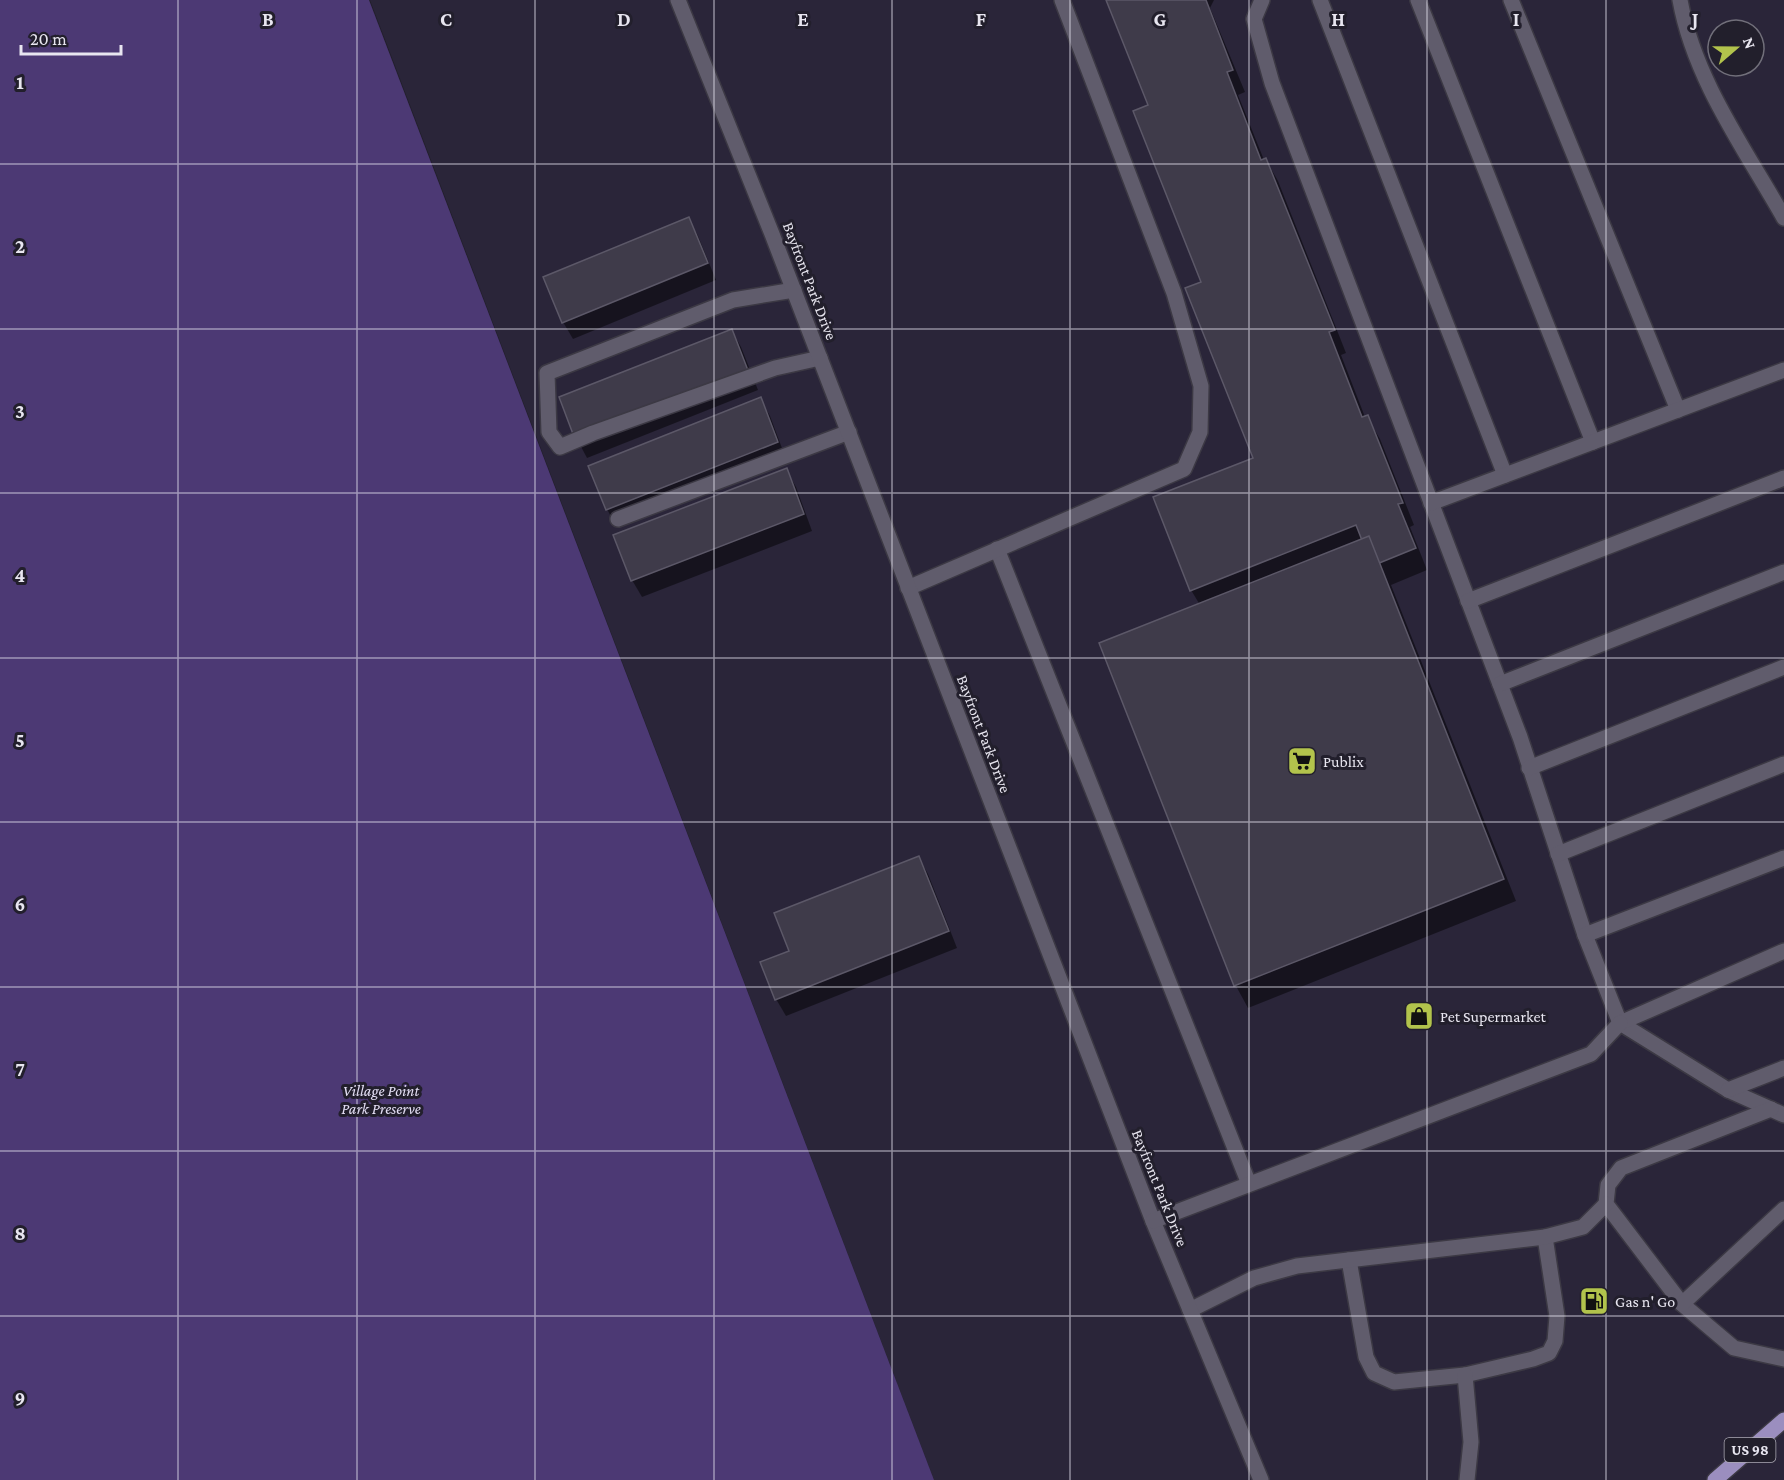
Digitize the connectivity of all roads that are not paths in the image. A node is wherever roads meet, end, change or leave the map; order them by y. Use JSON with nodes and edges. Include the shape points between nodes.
{"nodes":[{"id":1,"x":678,"y":0,"type":"edge"},
{"id":2,"x":1062,"y":0,"type":"edge"},
{"id":3,"x":1262,"y":0,"type":"edge"},
{"id":4,"x":1320,"y":0,"type":"edge"},
{"id":5,"x":1418,"y":0,"type":"edge"},
{"id":6,"x":1510,"y":0,"type":"edge"},
{"id":7,"x":1680,"y":0,"type":"edge"},
{"id":8,"x":1784,"y":218,"type":"edge"},
{"id":9,"x":794,"y":290,"type":"junction"},
{"id":10,"x":820,"y":358,"type":"junction"},
{"id":11,"x":1784,"y":370,"type":"edge"},
{"id":12,"x":1678,"y":410,"type":"junction"},
{"id":13,"x":849,"y":432,"type":"junction"},
{"id":14,"x":1593,"y":442,"type":"junction"},
{"id":15,"x":1505,"y":475,"type":"junction"},
{"id":16,"x":1784,"y":478,"type":"edge"},
{"id":17,"x":1431,"y":503,"type":"junction"},
{"id":18,"x":618,"y":519,"type":"dead end"},
{"id":19,"x":997,"y":549,"type":"junction"},
{"id":20,"x":1784,"y":572,"type":"edge"},
{"id":21,"x":908,"y":588,"type":"junction"},
{"id":22,"x":1468,"y":601,"type":"junction"},
{"id":23,"x":1784,"y":667,"type":"edge"},
{"id":24,"x":1500,"y":684,"type":"junction"},
{"id":25,"x":1784,"y":764,"type":"edge"},
{"id":26,"x":1529,"y":768,"type":"junction"},
{"id":27,"x":1558,"y":854,"type":"junction"},
{"id":28,"x":1784,"y":858,"type":"edge"},
{"id":29,"x":1585,"y":936,"type":"junction"},
{"id":30,"x":1784,"y":951,"type":"edge"},
{"id":31,"x":1620,"y":1023,"type":"junction"},
{"id":32,"x":1784,"y":1068,"type":"edge"},
{"id":33,"x":1728,"y":1089,"type":"junction"},
{"id":34,"x":1778,"y":1112,"type":"edge"},
{"id":35,"x":1249,"y":1184,"type":"junction"},
{"id":36,"x":1606,"y":1204,"type":"junction"},
{"id":37,"x":1784,"y":1209,"type":"edge"},
{"id":38,"x":1153,"y":1221,"type":"junction"},
{"id":39,"x":1545,"y":1237,"type":"junction"},
{"id":40,"x":1350,"y":1260,"type":"junction"},
{"id":41,"x":1682,"y":1304,"type":"junction"},
{"id":42,"x":1190,"y":1310,"type":"junction"},
{"id":43,"x":1784,"y":1359,"type":"edge"},
{"id":44,"x":1465,"y":1375,"type":"junction"},
{"id":45,"x":1784,"y":1420,"type":"edge"},
{"id":46,"x":1261,"y":1480,"type":"edge"},
{"id":47,"x":1467,"y":1480,"type":"edge"},
{"id":48,"x":1716,"y":1480,"type":"edge"}],
"edges":[{"from":1,"to":9,"type":"street","name":"Bayfront Park Drive"},
{"from":2,"to":19,"type":"street","via":[[1173,293],[1202,386],[1200,432],[1184,469]]},
{"from":3,"to":17,"type":"street","via":[[1254,19],[1272,83]]},
{"from":4,"to":15,"type":"street"},
{"from":5,"to":14,"type":"street"},
{"from":6,"to":12,"type":"street"},
{"from":7,"to":8,"type":"street","via":[[1684,22],[1707,83]]},
{"from":9,"to":10,"type":"street","name":"Bayfront Park Drive"},
{"from":9,"to":10,"type":"street","via":[[733,300],[547,373],[549,432],[560,447],[775,368]]},
{"from":10,"to":13,"type":"street","name":"Bayfront Park Drive"},
{"from":11,"to":12,"type":"street"},
{"from":12,"to":14,"type":"street"},
{"from":13,"to":18,"type":"street"},
{"from":13,"to":21,"type":"street","name":"Bayfront Park Drive"},
{"from":14,"to":15,"type":"street"},
{"from":15,"to":17,"type":"street"},
{"from":16,"to":22,"type":"street"},
{"from":17,"to":22,"type":"street"},
{"from":19,"to":21,"type":"street"},
{"from":19,"to":35,"type":"street"},
{"from":20,"to":24,"type":"street"},
{"from":21,"to":38,"type":"street","name":"Bayfront Park Drive"},
{"from":22,"to":24,"type":"street"},
{"from":23,"to":26,"type":"street"},
{"from":24,"to":26,"type":"street"},
{"from":25,"to":27,"type":"street"},
{"from":26,"to":27,"type":"street"},
{"from":27,"to":29,"type":"street"},
{"from":28,"to":29,"type":"street"},
{"from":29,"to":31,"type":"street"},
{"from":30,"to":31,"type":"street"},
{"from":31,"to":33,"type":"street"},
{"from":31,"to":35,"type":"street","via":[[1591,1054]]},
{"from":32,"to":33,"type":"street"},
{"from":33,"to":34,"type":"street"},
{"from":34,"to":36,"type":"street","via":[[1621,1167],[1608,1185]]},
{"from":35,"to":38,"type":"street"},
{"from":36,"to":39,"type":"street","via":[[1582,1227]]},
{"from":36,"to":41,"type":"street"},
{"from":37,"to":41,"type":"street"},
{"from":38,"to":42,"type":"street","name":"Bayfront Park Drive"},
{"from":39,"to":40,"type":"street"},
{"from":39,"to":44,"type":"street","via":[[1557,1316],[1555,1341],[1549,1353]]},
{"from":40,"to":42,"type":"street","via":[[1297,1266],[1254,1278]]},
{"from":40,"to":44,"type":"street","via":[[1366,1357],[1374,1373],[1394,1382]]},
{"from":41,"to":43,"type":"street","via":[[1734,1348]]},
{"from":42,"to":46,"type":"street","name":"Bayfront Park Drive"},
{"from":44,"to":47,"type":"street","via":[[1471,1443]]},
{"from":45,"to":48,"type":"main road","number":"US 98"}]}
